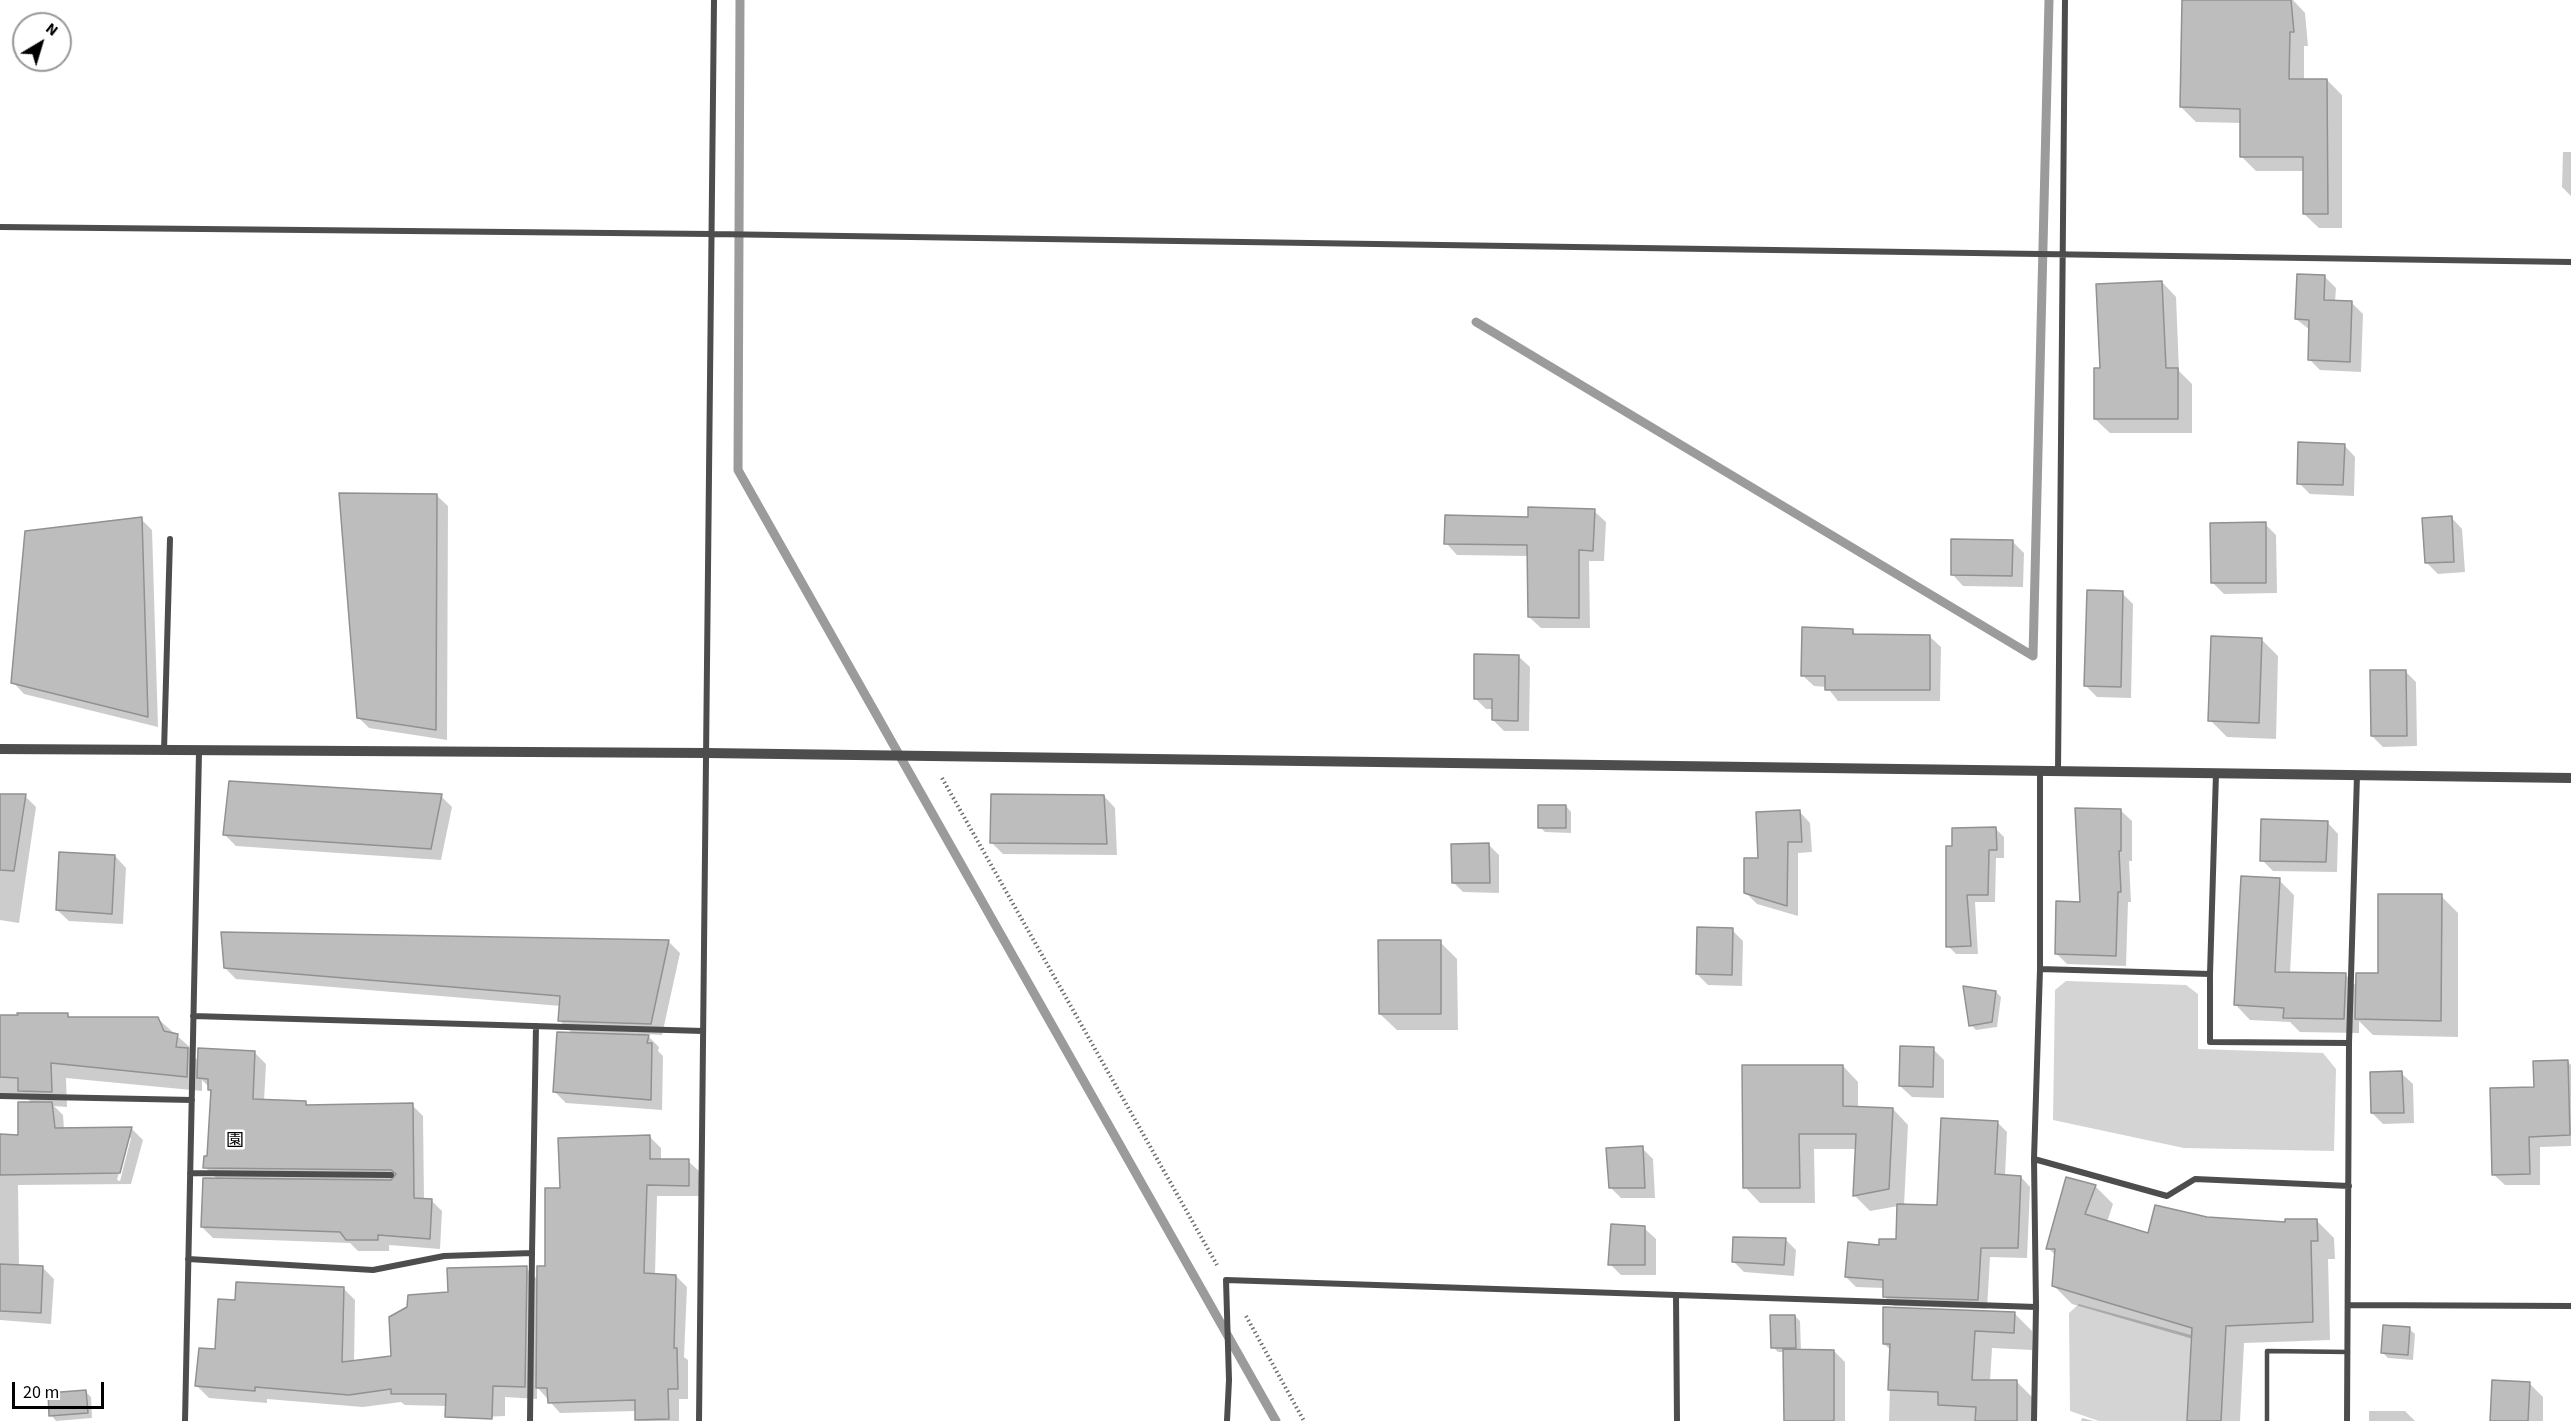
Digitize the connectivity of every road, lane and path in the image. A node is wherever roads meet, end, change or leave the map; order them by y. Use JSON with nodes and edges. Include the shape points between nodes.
{"nodes":[{"id":1,"x":714,"y":0,"type":"edge"},
{"id":2,"x":2065,"y":0,"type":"edge"},
{"id":3,"x":0,"y":227,"type":"edge"},
{"id":4,"x":712,"y":234,"type":"junction"},
{"id":5,"x":2061,"y":255,"type":"junction"},
{"id":6,"x":2571,"y":262,"type":"edge"},
{"id":7,"x":170,"y":539,"type":"dead end"},
{"id":8,"x":0,"y":749,"type":"edge"},
{"id":9,"x":164,"y":751,"type":"junction"},
{"id":10,"x":199,"y":752,"type":"junction"},
{"id":11,"x":706,"y":753,"type":"junction"},
{"id":12,"x":930,"y":756,"type":"junction"},
{"id":13,"x":2040,"y":771,"type":"junction"},
{"id":14,"x":2058,"y":771,"type":"junction"},
{"id":15,"x":2216,"y":773,"type":"junction"},
{"id":16,"x":2357,"y":775,"type":"junction"},
{"id":17,"x":2571,"y":778,"type":"edge"},
{"id":18,"x":2040,"y":969,"type":"junction"},
{"id":19,"x":2210,"y":974,"type":"junction"},
{"id":20,"x":193,"y":1016,"type":"junction"},
{"id":21,"x":536,"y":1026,"type":"junction"},
{"id":22,"x":703,"y":1030,"type":"junction"},
{"id":23,"x":2349,"y":1042,"type":"junction"},
{"id":24,"x":0,"y":1096,"type":"edge"},
{"id":25,"x":192,"y":1100,"type":"junction"},
{"id":26,"x":2034,"y":1159,"type":"junction"},
{"id":27,"x":190,"y":1173,"type":"junction"},
{"id":28,"x":392,"y":1175,"type":"dead end"},
{"id":29,"x":2349,"y":1186,"type":"junction"},
{"id":30,"x":532,"y":1252,"type":"junction"},
{"id":31,"x":188,"y":1259,"type":"junction"},
{"id":32,"x":1226,"y":1280,"type":"junction"},
{"id":33,"x":1676,"y":1295,"type":"junction"},
{"id":34,"x":2348,"y":1305,"type":"junction"},
{"id":35,"x":2571,"y":1306,"type":"edge"},
{"id":36,"x":2037,"y":1307,"type":"junction"},
{"id":37,"x":2348,"y":1352,"type":"junction"},
{"id":38,"x":185,"y":1421,"type":"edge"},
{"id":39,"x":530,"y":1421,"type":"edge"},
{"id":40,"x":699,"y":1421,"type":"edge"},
{"id":41,"x":1227,"y":1421,"type":"edge"},
{"id":42,"x":1304,"y":1421,"type":"edge"},
{"id":43,"x":1677,"y":1421,"type":"edge"},
{"id":44,"x":2034,"y":1421,"type":"edge"},
{"id":45,"x":2266,"y":1421,"type":"edge"},
{"id":46,"x":2347,"y":1421,"type":"edge"}],
"edges":[{"from":1,"to":4,"type":"street"},
{"from":2,"to":5,"type":"street"},
{"from":3,"to":4,"type":"street"},
{"from":4,"to":5,"type":"street"},
{"from":4,"to":11,"type":"street"},
{"from":5,"to":6,"type":"street"},
{"from":5,"to":14,"type":"street"},
{"from":7,"to":9,"type":"street"},
{"from":8,"to":9,"type":"street"},
{"from":9,"to":10,"type":"street"},
{"from":10,"to":11,"type":"street"},
{"from":10,"to":20,"type":"street"},
{"from":11,"to":12,"type":"street"},
{"from":11,"to":22,"type":"street"},
{"from":12,"to":13,"type":"street"},
{"from":12,"to":32,"type":"path"},
{"from":13,"to":14,"type":"street"},
{"from":13,"to":18,"type":"street"},
{"from":14,"to":15,"type":"street"},
{"from":15,"to":16,"type":"street"},
{"from":15,"to":19,"type":"street"},
{"from":16,"to":17,"type":"street"},
{"from":16,"to":23,"type":"street"},
{"from":18,"to":19,"type":"street"},
{"from":18,"to":26,"type":"street"},
{"from":19,"to":23,"type":"street","via":[[2210,1042]]},
{"from":20,"to":21,"type":"street"},
{"from":20,"to":25,"type":"street"},
{"from":21,"to":22,"type":"street"},
{"from":21,"to":30,"type":"street"},
{"from":22,"to":40,"type":"street"},
{"from":23,"to":29,"type":"street"},
{"from":24,"to":25,"type":"street"},
{"from":25,"to":27,"type":"street"},
{"from":26,"to":29,"type":"street","via":[[2167,1196],[2195,1179]]},
{"from":26,"to":36,"type":"street"},
{"from":27,"to":28,"type":"street"},
{"from":27,"to":31,"type":"street"},
{"from":29,"to":34,"type":"street"},
{"from":30,"to":31,"type":"street","via":[[444,1256],[373,1270]]},
{"from":30,"to":39,"type":"street"},
{"from":31,"to":38,"type":"street"},
{"from":32,"to":33,"type":"street"},
{"from":32,"to":41,"type":"street"},
{"from":32,"to":42,"type":"path"},
{"from":33,"to":36,"type":"street"},
{"from":33,"to":43,"type":"street"},
{"from":34,"to":35,"type":"street"},
{"from":34,"to":37,"type":"street"},
{"from":36,"to":44,"type":"street"},
{"from":37,"to":45,"type":"lane","via":[[2267,1351]]},
{"from":37,"to":46,"type":"street"}]}
